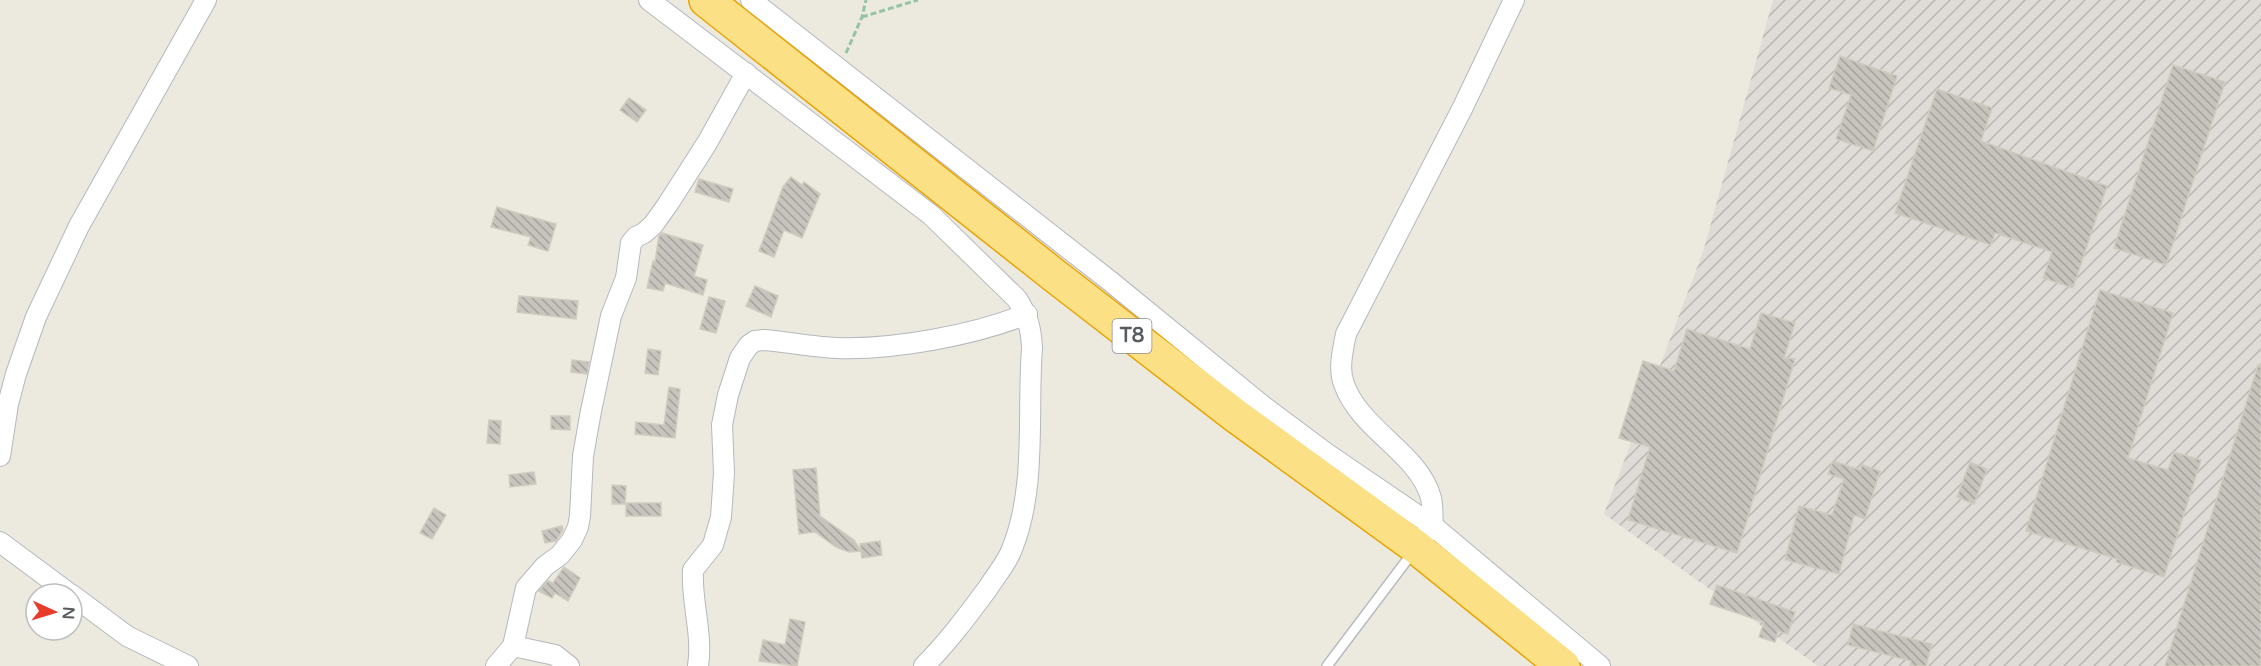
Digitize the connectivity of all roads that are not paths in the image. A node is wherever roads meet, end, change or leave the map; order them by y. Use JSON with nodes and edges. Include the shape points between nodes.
{"nodes":[{"id":1,"x":649,"y":0,"type":"edge"},
{"id":2,"x":706,"y":0,"type":"edge"},
{"id":3,"x":751,"y":0,"type":"edge"},
{"id":4,"x":1514,"y":0,"type":"edge"},
{"id":5,"x":199,"y":3,"type":"edge"},
{"id":6,"x":746,"y":73,"type":"junction"},
{"id":7,"x":1027,"y":314,"type":"junction"},
{"id":8,"x":0,"y":456,"type":"edge"},
{"id":9,"x":1425,"y":537,"type":"junction"},
{"id":10,"x":0,"y":542,"type":"edge"},
{"id":11,"x":54,"y":582,"type":"edge"},
{"id":12,"x":84,"y":605,"type":"edge"},
{"id":13,"x":513,"y":646,"type":"junction"},
{"id":14,"x":188,"y":666,"type":"edge"},
{"id":15,"x":496,"y":666,"type":"edge"},
{"id":16,"x":569,"y":666,"type":"edge"},
{"id":17,"x":698,"y":666,"type":"edge"},
{"id":18,"x":924,"y":666,"type":"edge"},
{"id":19,"x":1327,"y":666,"type":"edge"},
{"id":20,"x":1563,"y":666,"type":"edge"},
{"id":21,"x":1600,"y":666,"type":"edge"}],
"edges":[{"from":1,"to":6,"type":"street"},
{"from":2,"to":9,"type":"highway","number":"T8","via":[[1236,416]]},
{"from":3,"to":9,"type":"street","via":[[1326,453]]},
{"from":4,"to":9,"type":"street","via":[[1346,334],[1341,357],[1343,383],[1350,396],[1375,429],[1416,469],[1431,498]]},
{"from":5,"to":8,"type":"street","via":[[79,226],[36,317],[13,384]]},
{"from":6,"to":7,"type":"street","via":[[931,216],[1017,299]]},
{"from":6,"to":13,"type":"street","via":[[668,204],[653,225],[631,243],[626,278],[611,316],[591,411],[578,528],[560,555],[526,588]]},
{"from":7,"to":17,"type":"street","via":[[970,331],[878,346],[837,348],[764,340],[749,345],[740,358],[722,425],[721,517],[713,545],[693,570],[700,642]]},
{"from":7,"to":18,"type":"street","via":[[1032,348],[1027,476],[1019,530],[1001,569],[966,618]]},
{"from":9,"to":19,"type":"lane"},
{"from":9,"to":20,"type":"highway","number":"T8"},
{"from":9,"to":21,"type":"street"},
{"from":10,"to":11,"type":"street"},
{"from":12,"to":14,"type":"street","via":[[127,636]]},
{"from":13,"to":15,"type":"street"},
{"from":13,"to":16,"type":"street","via":[[555,655]]}]}
